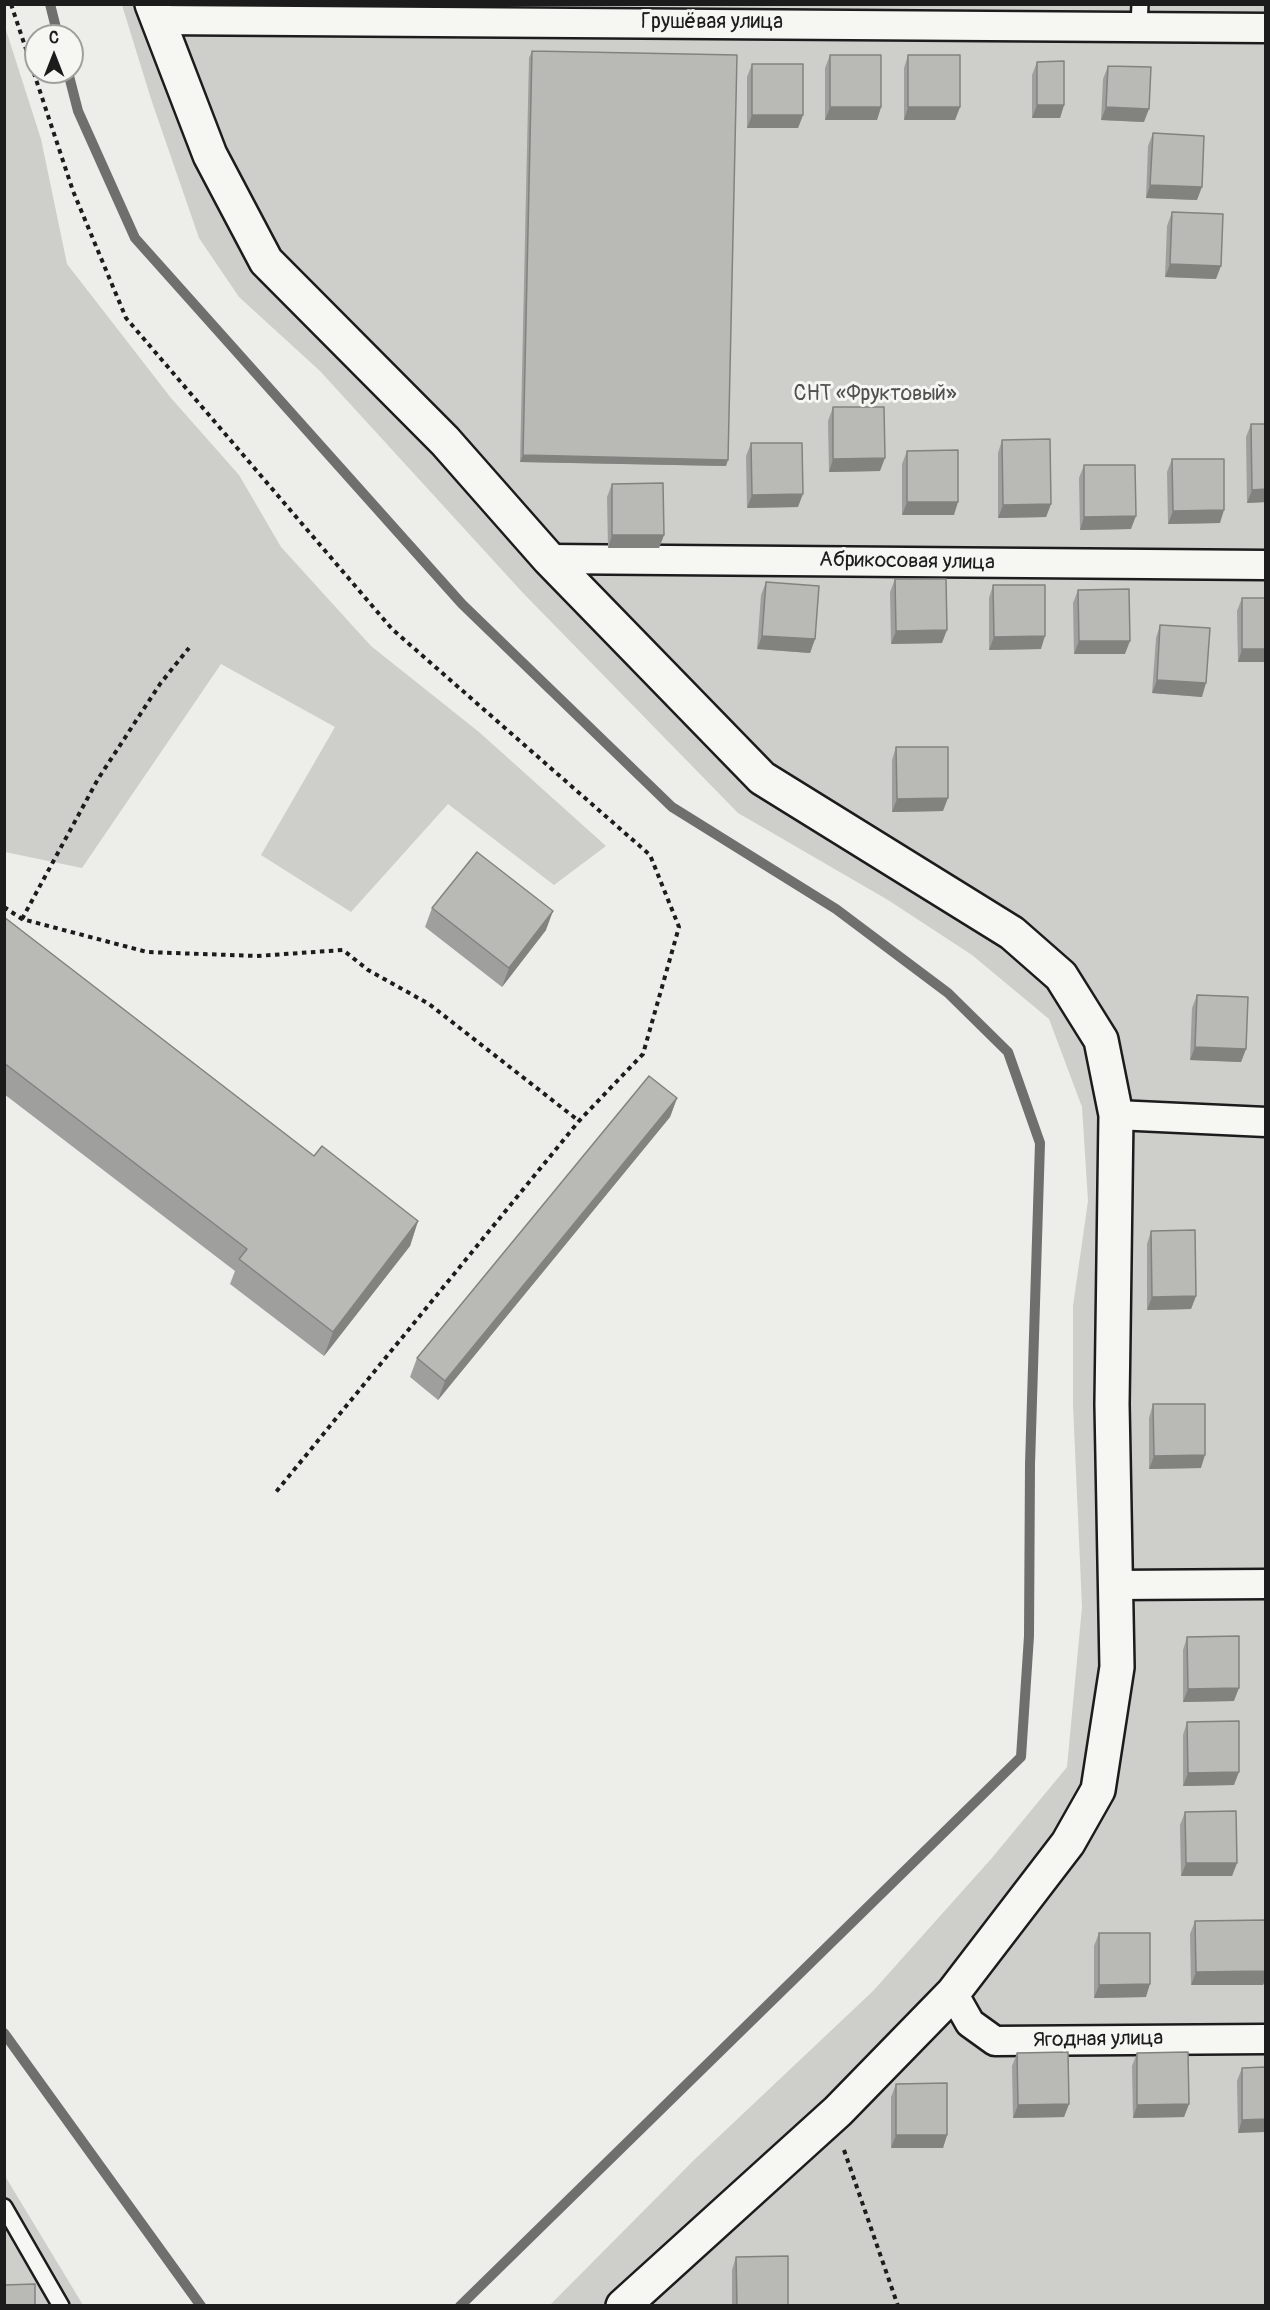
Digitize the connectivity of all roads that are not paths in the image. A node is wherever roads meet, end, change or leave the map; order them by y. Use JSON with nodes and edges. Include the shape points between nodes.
{"nodes":[{"id":1,"x":155,"y":12,"type":"edge"},
{"id":2,"x":1139,"y":15,"type":"edge"},
{"id":3,"x":1266,"y":28,"type":"edge"},
{"id":4,"x":549,"y":559,"type":"junction"},
{"id":5,"x":1266,"y":565,"type":"edge"},
{"id":6,"x":1116,"y":1115,"type":"junction"},
{"id":7,"x":1266,"y":1122,"type":"edge"},
{"id":8,"x":1266,"y":1584,"type":"edge"},
{"id":9,"x":1114,"y":1585,"type":"junction"},
{"id":10,"x":953,"y":1993,"type":"junction"},
{"id":11,"x":1266,"y":2039,"type":"edge"},
{"id":12,"x":4,"y":2207,"type":"edge"},
{"id":13,"x":62,"y":2306,"type":"edge"},
{"id":14,"x":623,"y":2306,"type":"edge"}],
"edges":[{"from":1,"to":2,"type":"street","name":"Грушёвая улица"},
{"from":1,"to":4,"type":"street","via":[[210,155],[266,261],[445,441]]},
{"from":2,"to":3,"type":"street","name":"Грушёвая улица"},
{"from":4,"to":5,"type":"street","name":"Абрикосовая улица"},
{"from":4,"to":6,"type":"street","via":[[762,778],[1012,933],[1061,976],[1101,1040]]},
{"from":6,"to":7,"type":"street"},
{"from":6,"to":9,"type":"street"},
{"from":8,"to":9,"type":"street"},
{"from":9,"to":10,"type":"street","via":[[1117,1667],[1098,1790],[1068,1843]]},
{"from":10,"to":11,"type":"street","name":"Ягодная улица","via":[[970,2023],[995,2041]]},
{"from":10,"to":14,"type":"street","via":[[838,2111]]},
{"from":12,"to":13,"type":"lane"}]}
